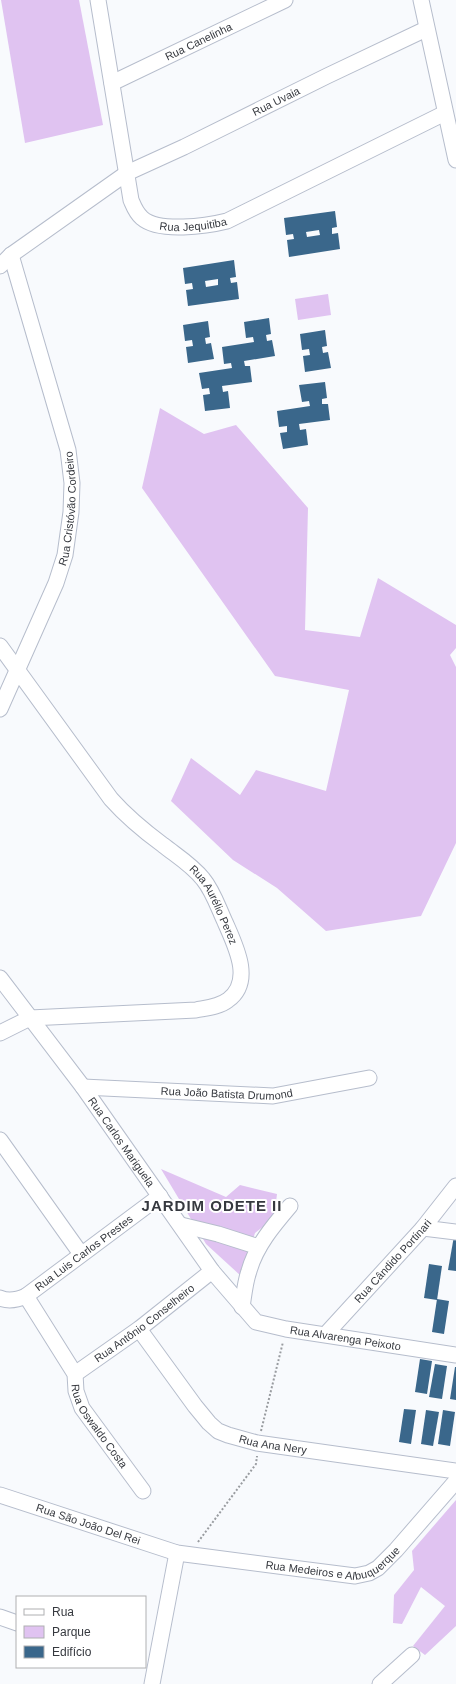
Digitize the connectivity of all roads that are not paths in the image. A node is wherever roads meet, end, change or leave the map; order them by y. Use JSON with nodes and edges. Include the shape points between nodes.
{"nodes":[{"id":1,"x":98,"y":0,"type":"edge"},
{"id":2,"x":285,"y":0,"type":"edge"},
{"id":3,"x":421,"y":0,"type":"edge"},
{"id":4,"x":426,"y":29,"type":"junction"},
{"id":5,"x":112,"y":83,"type":"junction"},
{"id":6,"x":445,"y":113,"type":"junction"},
{"id":7,"x":456,"y":160,"type":"edge"},
{"id":8,"x":127,"y":173,"type":"junction"},
{"id":9,"x":11,"y":255,"type":"junction"},
{"id":10,"x":0,"y":266,"type":"edge"},
{"id":11,"x":0,"y":646,"type":"edge"},
{"id":12,"x":18,"y":671,"type":"junction"},
{"id":13,"x":0,"y":709,"type":"edge"},
{"id":14,"x":0,"y":978,"type":"edge"},
{"id":15,"x":30,"y":1018,"type":"junction"},
{"id":16,"x":0,"y":1033,"type":"edge"},
{"id":17,"x":369,"y":1078,"type":"dead end"},
{"id":18,"x":83,"y":1087,"type":"junction"},
{"id":19,"x":0,"y":1140,"type":"edge"},
{"id":20,"x":456,"y":1186,"type":"edge"},
{"id":21,"x":160,"y":1196,"type":"junction"},
{"id":22,"x":290,"y":1206,"type":"dead end"},
{"id":23,"x":181,"y":1225,"type":"junction"},
{"id":24,"x":423,"y":1228,"type":"junction"},
{"id":25,"x":456,"y":1232,"type":"edge"},
{"id":26,"x":259,"y":1247,"type":"junction"},
{"id":27,"x":82,"y":1254,"type":"junction"},
{"id":28,"x":212,"y":1271,"type":"junction"},
{"id":29,"x":26,"y":1296,"type":"junction"},
{"id":30,"x":0,"y":1298,"type":"edge"},
{"id":31,"x":242,"y":1307,"type":"junction"},
{"id":32,"x":139,"y":1329,"type":"junction"},
{"id":33,"x":326,"y":1334,"type":"junction"},
{"id":34,"x":456,"y":1355,"type":"edge"},
{"id":35,"x":75,"y":1374,"type":"junction"},
{"id":36,"x":456,"y":1471,"type":"edge"},
{"id":37,"x":456,"y":1481,"type":"edge"},
{"id":38,"x":144,"y":1491,"type":"dead end"},
{"id":39,"x":0,"y":1495,"type":"edge"},
{"id":40,"x":177,"y":1553,"type":"junction"},
{"id":41,"x":0,"y":1617,"type":"edge"},
{"id":42,"x":16,"y":1624,"type":"edge"},
{"id":43,"x":152,"y":1648,"type":"edge"},
{"id":44,"x":412,"y":1655,"type":"dead end"},
{"id":45,"x":152,"y":1684,"type":"edge"},
{"id":46,"x":380,"y":1684,"type":"edge"}],
"edges":[{"from":1,"to":5,"type":"street","name":"Rua Jequitiba"},
{"from":2,"to":5,"type":"street","name":"Rua Canelinha"},
{"from":3,"to":4,"type":"street"},
{"from":4,"to":6,"type":"street"},
{"from":4,"to":8,"type":"street","name":"Rua Uvaia"},
{"from":5,"to":8,"type":"street","name":"Rua Jequitiba"},
{"from":6,"to":7,"type":"street"},
{"from":6,"to":8,"type":"street","name":"Rua Jequitiba","via":[[227,221],[215,224],[166,226],[143,219],[131,200]]},
{"from":8,"to":9,"type":"street","name":"Rua Uvaia"},
{"from":9,"to":10,"type":"street","name":"Rua Uvaia"},
{"from":9,"to":12,"type":"street","name":"Rua Cristóvão Cordeiro","via":[[68,450],[72,483],[65,555],[56,583]]},
{"from":11,"to":12,"type":"street","name":"Rua Aurélio Perez"},
{"from":12,"to":13,"type":"street","name":"Rua Cristóvão Cordeiro"},
{"from":12,"to":15,"type":"street","name":"Rua Aurélio Perez","via":[[126,816],[191,866],[202,878],[209,888],[241,964],[236,990],[228,1000],[211,1007],[196,1010]]},
{"from":14,"to":15,"type":"street","name":"Rua Carlos Mariguela"},
{"from":15,"to":16,"type":"street","name":"Rua Aurélio Perez"},
{"from":15,"to":18,"type":"street","name":"Rua Carlos Mariguela"},
{"from":17,"to":18,"type":"street","name":"Rua João Batista Drumond","via":[[273,1096]]},
{"from":18,"to":21,"type":"street","name":"Rua Carlos Mariguela"},
{"from":19,"to":27,"type":"street"},
{"from":20,"to":24,"type":"street","name":"Rua Cândido Portinari"},
{"from":21,"to":23,"type":"street","name":"Rua Carlos Mariguela"},
{"from":21,"to":27,"type":"street","name":"Rua Luis Carlos Prestes"},
{"from":22,"to":26,"type":"street"},
{"from":23,"to":26,"type":"street"},
{"from":23,"to":28,"type":"street","name":"Rua Carlos Mariguela"},
{"from":24,"to":25,"type":"street"},
{"from":24,"to":33,"type":"street","name":"Rua Cândido Portinari"},
{"from":26,"to":31,"type":"street","via":[[248,1274]]},
{"from":27,"to":29,"type":"street","name":"Rua Luis Carlos Prestes"},
{"from":28,"to":31,"type":"street","name":"Rua Carlos Mariguela"},
{"from":28,"to":32,"type":"street","name":"Rua Antônio Conselheiro"},
{"from":29,"to":30,"type":"street","via":[[18,1300]]},
{"from":29,"to":35,"type":"street","name":"Rua Oswaldo Costa"},
{"from":31,"to":33,"type":"street","name":"Rua Alvarenga Peixoto","via":[[260,1324]]},
{"from":32,"to":35,"type":"street","name":"Rua Antônio Conselheiro"},
{"from":32,"to":36,"type":"street","name":"Rua Ana Nery","via":[[195,1406],[218,1431],[257,1443]]},
{"from":33,"to":34,"type":"street","name":"Rua Alvarenga Peixoto"},
{"from":35,"to":38,"type":"street","name":"Rua Oswaldo Costa","via":[[76,1391],[82,1408]]},
{"from":37,"to":40,"type":"street","name":"Rua Medeiros e Albuquerque","via":[[396,1550],[378,1568],[363,1575]]},
{"from":39,"to":40,"type":"street","name":"Rua São João Del Rei"},
{"from":40,"to":43,"type":"street"},
{"from":41,"to":42,"type":"street"},
{"from":43,"to":45,"type":"street"},
{"from":44,"to":46,"type":"street"}]}
